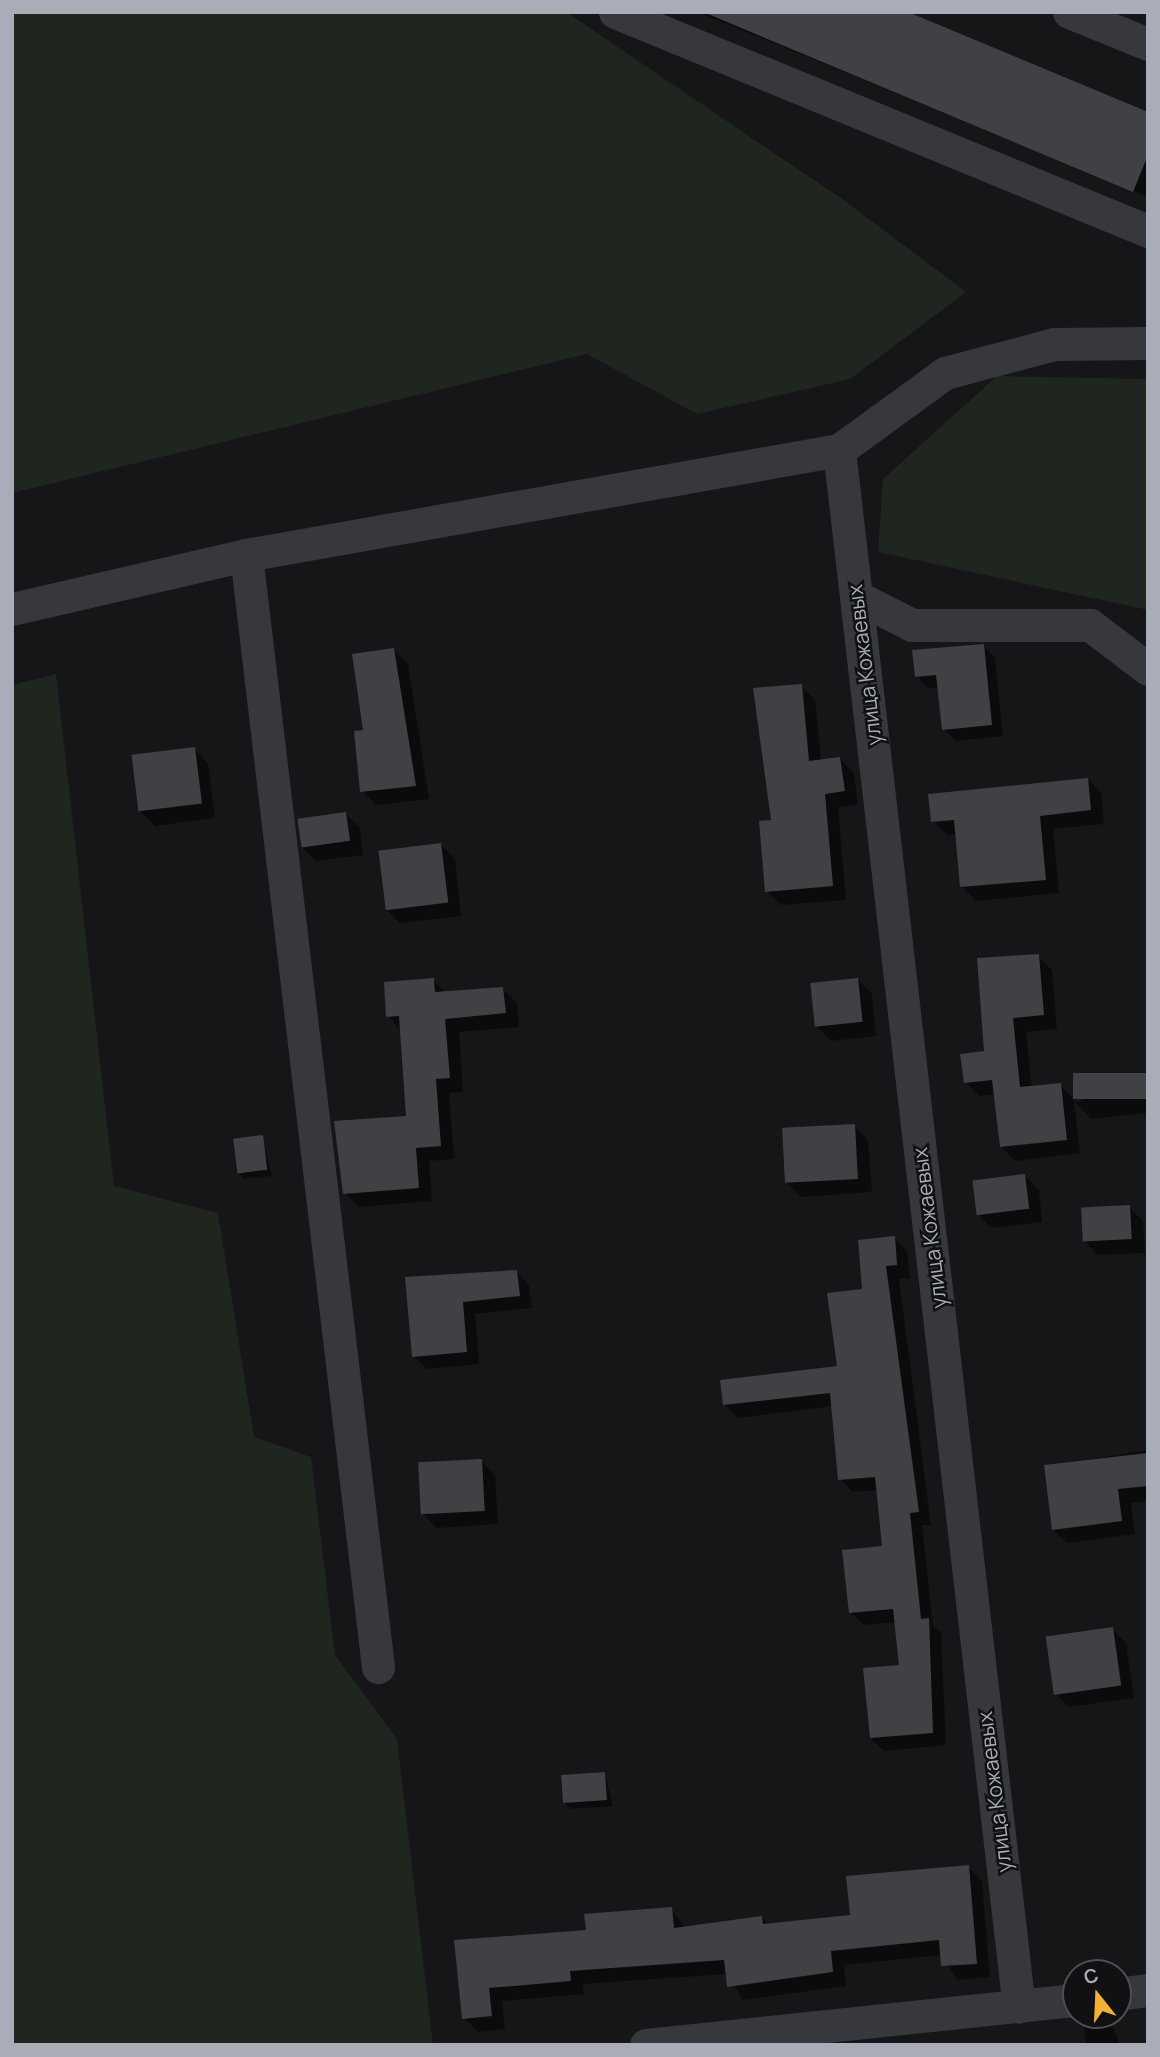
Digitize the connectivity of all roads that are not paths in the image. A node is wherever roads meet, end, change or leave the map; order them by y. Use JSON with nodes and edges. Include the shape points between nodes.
{"nodes":[{"id":1,"x":615,"y":12,"type":"edge"},
{"id":2,"x":1069,"y":12,"type":"edge"},
{"id":3,"x":1148,"y":44,"type":"edge"},
{"id":4,"x":1148,"y":231,"type":"edge"},
{"id":5,"x":1148,"y":343,"type":"edge"},
{"id":6,"x":839,"y":450,"type":"junction"},
{"id":7,"x":246,"y":555,"type":"junction"},
{"id":8,"x":857,"y":597,"type":"junction"},
{"id":9,"x":12,"y":609,"type":"edge"},
{"id":10,"x":1148,"y":669,"type":"edge"},
{"id":11,"x":378,"y":1667,"type":"dead end"},
{"id":12,"x":1062,"y":2002,"type":"edge"},
{"id":13,"x":1019,"y":2007,"type":"junction"},
{"id":14,"x":646,"y":2045,"type":"edge"}],
"edges":[{"from":1,"to":4,"type":"street"},
{"from":2,"to":3,"type":"street"},
{"from":5,"to":6,"type":"street","via":[[1054,344],[945,373]]},
{"from":6,"to":7,"type":"street"},
{"from":6,"to":8,"type":"street","name":"улица Кожаевых"},
{"from":7,"to":9,"type":"street"},
{"from":7,"to":11,"type":"street"},
{"from":8,"to":10,"type":"street","via":[[912,625],[1090,625]]},
{"from":8,"to":13,"type":"street","name":"улица Кожаевых"},
{"from":12,"to":13,"type":"street"},
{"from":13,"to":14,"type":"street"}]}
